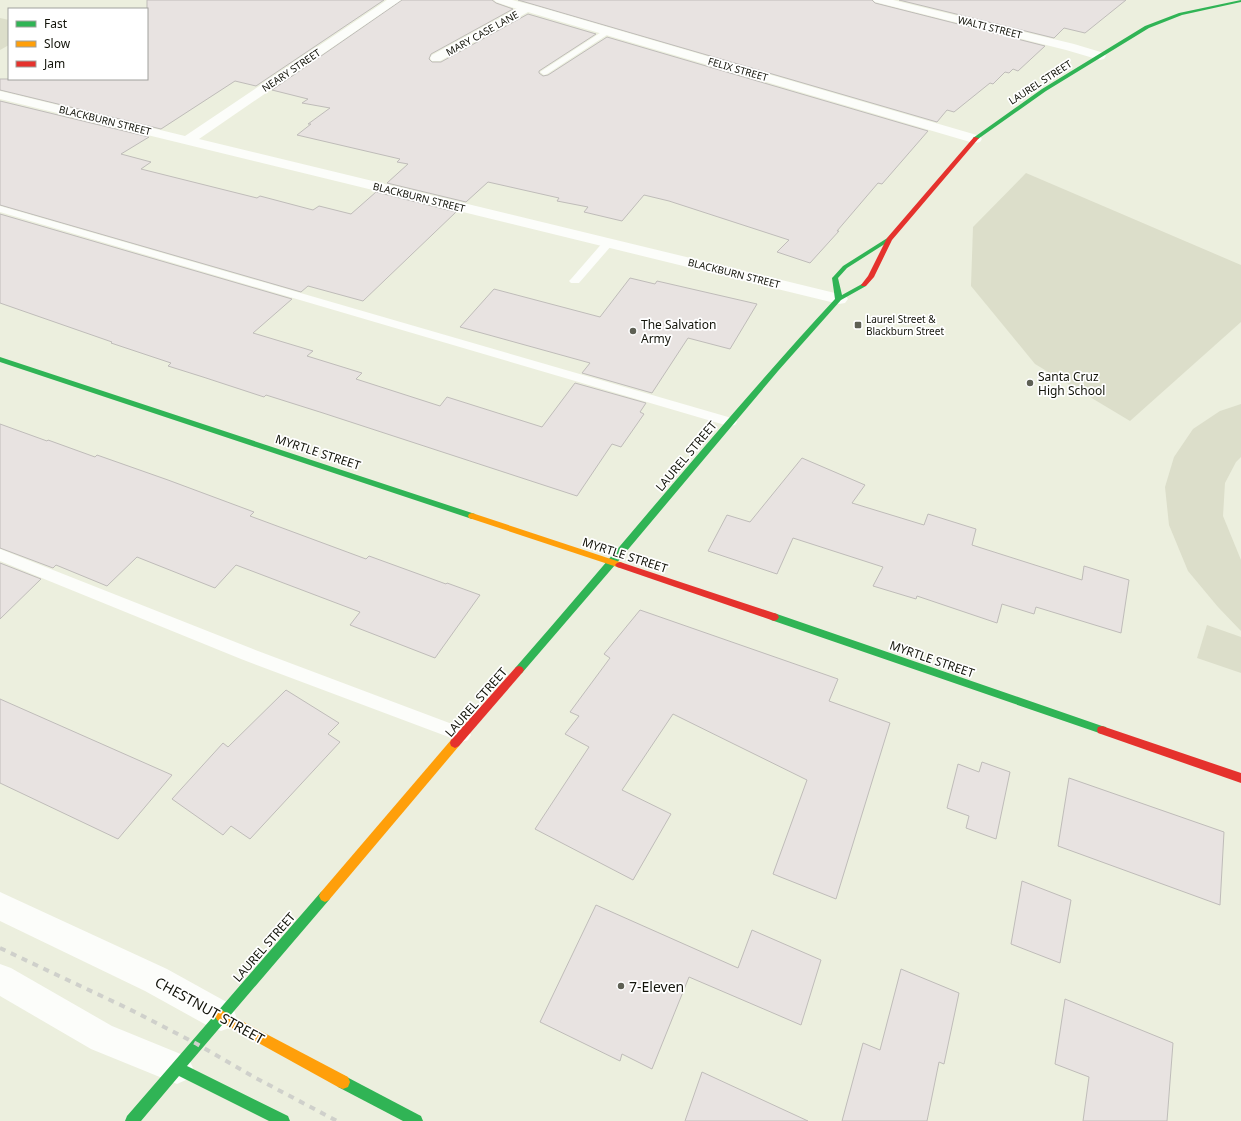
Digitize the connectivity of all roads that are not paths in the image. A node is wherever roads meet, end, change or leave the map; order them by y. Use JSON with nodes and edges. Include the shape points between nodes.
{"nodes":[{"id":1,"x":395,"y":0,"type":"edge"},
{"id":2,"x":500,"y":0,"type":"edge"},
{"id":3,"x":879,"y":0,"type":"edge"},
{"id":4,"x":1241,"y":1,"type":"edge"},
{"id":5,"x":528,"y":7,"type":"junction"},
{"id":6,"x":609,"y":31,"type":"junction"},
{"id":7,"x":1100,"y":56,"type":"junction"},
{"id":8,"x":436,"y":58,"type":"dead end"},
{"id":9,"x":544,"y":72,"type":"dead end"},
{"id":10,"x":0,"y":95,"type":"edge"},
{"id":11,"x":975,"y":139,"type":"junction"},
{"id":12,"x":188,"y":140,"type":"junction"},
{"id":13,"x":0,"y":208,"type":"edge"},
{"id":14,"x":889,"y":239,"type":"junction"},
{"id":15,"x":608,"y":243,"type":"junction"},
{"id":16,"x":575,"y":281,"type":"dead end"},
{"id":17,"x":839,"y":300,"type":"junction"},
{"id":18,"x":0,"y":359,"type":"edge"},
{"id":19,"x":730,"y":422,"type":"junction"},
{"id":20,"x":0,"y":555,"type":"edge"},
{"id":21,"x":612,"y":563,"type":"junction"},
{"id":22,"x":462,"y":735,"type":"junction"},
{"id":23,"x":1241,"y":778,"type":"edge"},
{"id":24,"x":0,"y":906,"type":"edge"},
{"id":25,"x":0,"y":979,"type":"edge"},
{"id":26,"x":220,"y":1016,"type":"junction"},
{"id":27,"x":177,"y":1068,"type":"junction"},
{"id":28,"x":132,"y":1121,"type":"edge"},
{"id":29,"x":283,"y":1121,"type":"edge"},
{"id":30,"x":416,"y":1121,"type":"edge"}],
"edges":[{"from":1,"to":12,"type":"street","name":"NEARY STREET"},
{"from":2,"to":5,"type":"street","name":"FELIX STREET"},
{"from":3,"to":7,"type":"street","name":"WALTI STREET"},
{"from":4,"to":7,"type":"main road","name":"LAUREL STREET","via":[[1190,11],[1162,20]]},
{"from":5,"to":6,"type":"street","name":"FELIX STREET"},
{"from":5,"to":8,"type":"street","name":"MARY CASE LANE"},
{"from":6,"to":9,"type":"lane"},
{"from":6,"to":11,"type":"street","name":"FELIX STREET"},
{"from":7,"to":11,"type":"main road","name":"LAUREL STREET","via":[[1044,90]]},
{"from":10,"to":12,"type":"street","name":"BLACKBURN STREET"},
{"from":11,"to":14,"type":"main road","name":"LAUREL STREET"},
{"from":12,"to":15,"type":"street","name":"BLACKBURN STREET"},
{"from":13,"to":19,"type":"lane"},
{"from":14,"to":17,"type":"main road","name":"LAUREL STREET","via":[[872,277]]},
{"from":14,"to":17,"type":"main road","name":"LAUREL STREET","via":[[845,267],[835,278]]},
{"from":15,"to":16,"type":"lane"},
{"from":15,"to":17,"type":"street","name":"BLACKBURN STREET"},
{"from":17,"to":19,"type":"main road","name":"LAUREL STREET"},
{"from":18,"to":21,"type":"main road","name":"MYRTLE STREET"},
{"from":19,"to":21,"type":"main road","name":"LAUREL STREET"},
{"from":20,"to":22,"type":"lane","via":[[247,654]]},
{"from":21,"to":22,"type":"main road","name":"LAUREL STREET"},
{"from":21,"to":23,"type":"main road","name":"MYRTLE STREET"},
{"from":22,"to":26,"type":"main road","name":"LAUREL STREET"},
{"from":24,"to":26,"type":"street","name":"CHESTNUT STREET","via":[[156,980]]},
{"from":25,"to":27,"type":"street","via":[[102,1038]]},
{"from":26,"to":27,"type":"main road","name":"LAUREL STREET"},
{"from":26,"to":30,"type":"main road","name":"CHESTNUT STREET"},
{"from":27,"to":28,"type":"main road","name":"LAUREL STREET"},
{"from":27,"to":29,"type":"main road"}]}
